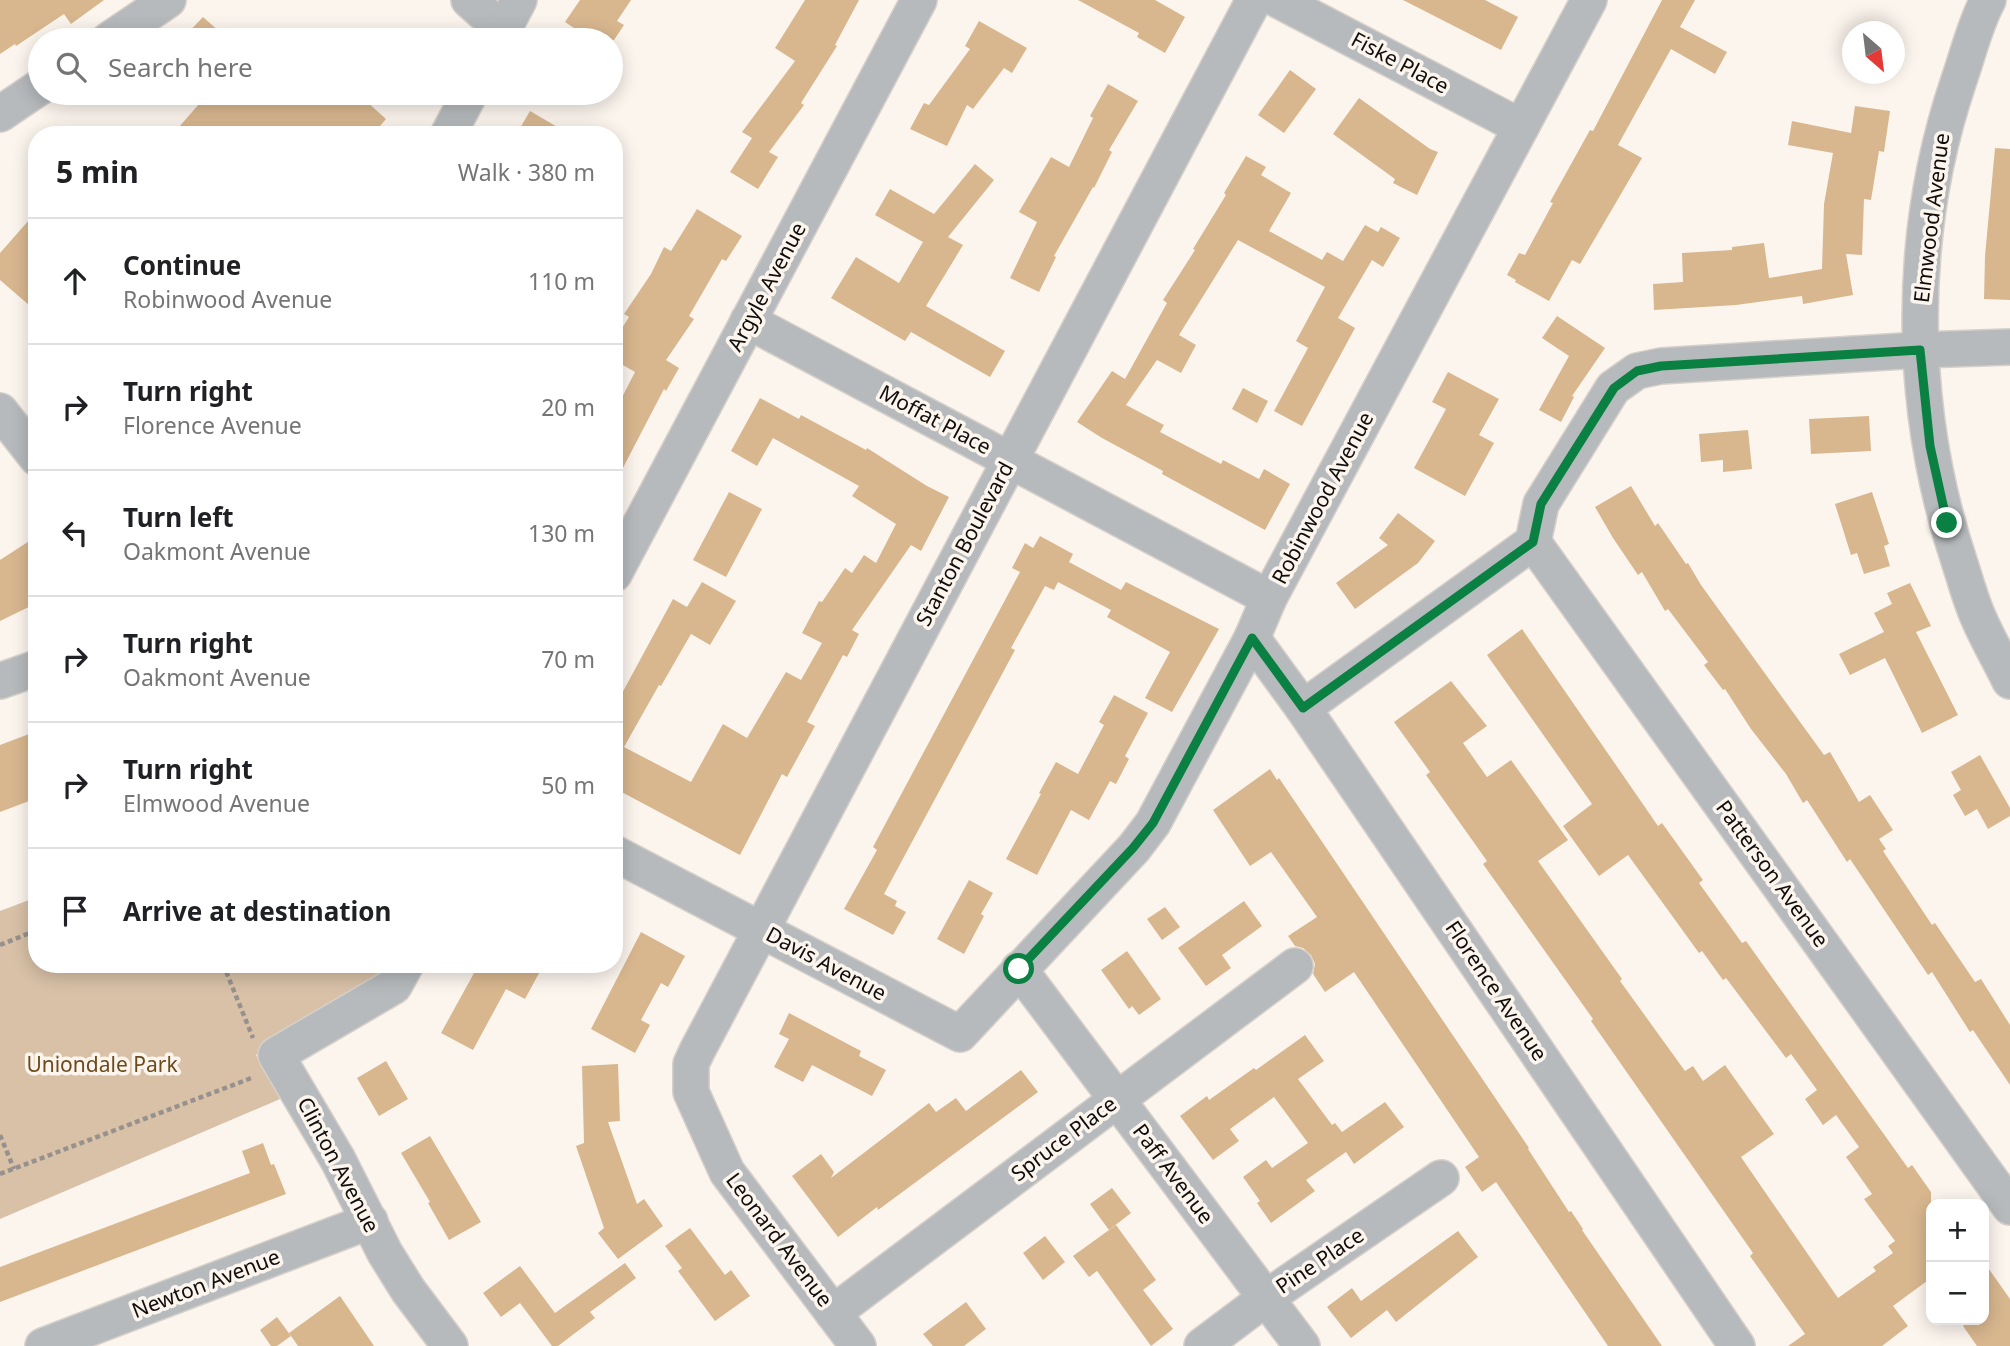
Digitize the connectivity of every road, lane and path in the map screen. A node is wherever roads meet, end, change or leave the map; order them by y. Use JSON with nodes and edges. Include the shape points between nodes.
{"nodes":[{"id":1,"x":168,"y":0,"type":"edge"},
{"id":2,"x":469,"y":0,"type":"edge"},
{"id":3,"x":919,"y":0,"type":"edge"},
{"id":4,"x":1254,"y":0,"type":"edge"},
{"id":5,"x":1278,"y":0,"type":"edge"},
{"id":6,"x":1589,"y":0,"type":"edge"},
{"id":7,"x":1988,"y":0,"type":"edge"},
{"id":8,"x":507,"y":23,"type":"edge"},
{"id":9,"x":127,"y":28,"type":"edge"},
{"id":10,"x":28,"y":95,"type":"edge"},
{"id":11,"x":463,"y":105,"type":"edge"},
{"id":12,"x":0,"y":114,"type":"edge"},
{"id":13,"x":452,"y":126,"type":"edge"},
{"id":14,"x":1521,"y":127,"type":"junction"},
{"id":15,"x":748,"y":321,"type":"junction"},
{"id":16,"x":2010,"y":347,"type":"edge"},
{"id":17,"x":1920,"y":350,"type":"junction"},
{"id":18,"x":0,"y":411,"type":"edge"},
{"id":19,"x":28,"y":447,"type":"edge"},
{"id":20,"x":1010,"y":460,"type":"junction"},
{"id":21,"x":1533,"y":542,"type":"junction"},
{"id":22,"x":623,"y":557,"type":"edge"},
{"id":23,"x":1269,"y":598,"type":"junction"},
{"id":24,"x":1252,"y":638,"type":"junction"},
{"id":25,"x":28,"y":671,"type":"edge"},
{"id":26,"x":0,"y":681,"type":"edge"},
{"id":27,"x":2010,"y":681,"type":"edge"},
{"id":28,"x":1303,"y":708,"type":"junction"},
{"id":29,"x":623,"y":858,"type":"edge"},
{"id":30,"x":761,"y":930,"type":"junction"},
{"id":31,"x":28,"y":934,"type":"edge"},
{"id":32,"x":0,"y":945,"type":"edge"},
{"id":33,"x":1295,"y":966,"type":"dead end"},
{"id":34,"x":1019,"y":969,"type":"junction"},
{"id":35,"x":227,"y":973,"type":"edge"},
{"id":36,"x":401,"y":973,"type":"edge"},
{"id":37,"x":274,"y":1069,"type":"junction"},
{"id":38,"x":691,"y":1092,"type":"joint"},
{"id":39,"x":1117,"y":1099,"type":"junction"},
{"id":40,"x":0,"y":1135,"type":"edge"},
{"id":41,"x":14,"y":1169,"type":"junction"},
{"id":42,"x":0,"y":1174,"type":"edge"},
{"id":43,"x":1441,"y":1178,"type":"dead end"},
{"id":44,"x":2010,"y":1207,"type":"edge"},
{"id":45,"x":370,"y":1221,"type":"junction"},
{"id":46,"x":1266,"y":1298,"type":"junction"},
{"id":47,"x":832,"y":1313,"type":"junction"},
{"id":48,"x":65,"y":1342,"type":"edge"},
{"id":49,"x":450,"y":1346,"type":"edge"},
{"id":50,"x":858,"y":1346,"type":"edge"},
{"id":51,"x":1202,"y":1346,"type":"edge"},
{"id":52,"x":1302,"y":1346,"type":"edge"},
{"id":53,"x":1737,"y":1346,"type":"edge"}],
"edges":[{"from":1,"to":9,"type":"street"},
{"from":2,"to":8,"type":"street"},
{"from":3,"to":15,"type":"street","name":"Argyle Avenue"},
{"from":4,"to":20,"type":"street","name":"Stanton Boulevard"},
{"from":5,"to":14,"type":"street","name":"Fiske Place"},
{"from":6,"to":14,"type":"street","name":"Robinwood Avenue"},
{"from":7,"to":17,"type":"street","name":"Elmwood Avenue","via":[[1944,125],[1934,172],[1921,279]]},
{"from":10,"to":12,"type":"street"},
{"from":11,"to":13,"type":"street"},
{"from":14,"to":23,"type":"street","name":"Robinwood Avenue"},
{"from":15,"to":20,"type":"street","name":"Moffat Place"},
{"from":15,"to":22,"type":"street","name":"Argyle Avenue"},
{"from":16,"to":17,"type":"street"},
{"from":17,"to":21,"type":"street","via":[[1637,371],[1614,388],[1541,504]]},
{"from":17,"to":27,"type":"street","name":"Elmwood Avenue","via":[[1930,446],[1947,523],[1978,618]]},
{"from":18,"to":19,"type":"street"},
{"from":20,"to":23,"type":"street","name":"Moffat Place"},
{"from":20,"to":30,"type":"street","name":"Stanton Boulevard"},
{"from":21,"to":28,"type":"street"},
{"from":21,"to":44,"type":"street","name":"Patterson Avenue"},
{"from":23,"to":24,"type":"street","name":"Robinwood Avenue"},
{"from":24,"to":28,"type":"street","name":"Florence Avenue"},
{"from":24,"to":34,"type":"street","name":"Robinwood Avenue","via":[[1153,823]]},
{"from":25,"to":26,"type":"street"},
{"from":28,"to":53,"type":"street","name":"Florence Avenue"},
{"from":29,"to":30,"type":"street","name":"Davis Avenue"},
{"from":30,"to":34,"type":"street","name":"Davis Avenue","via":[[960,1034]]},
{"from":30,"to":38,"type":"street","name":"Stanton Boulevard","via":[[696,1051]]},
{"from":31,"to":32,"type":"path"},
{"from":33,"to":39,"type":"street","name":"Spruce Place"},
{"from":34,"to":39,"type":"street","name":"Paff Avenue"},
{"from":35,"to":37,"type":"path"},
{"from":36,"to":37,"type":"street","via":[[394,986],[276,1055]]},
{"from":37,"to":41,"type":"path"},
{"from":37,"to":45,"type":"street","name":"Clinton Avenue","via":[[338,1160]]},
{"from":38,"to":47,"type":"street","name":"Leonard Avenue","via":[[727,1172]]},
{"from":39,"to":46,"type":"street","name":"Paff Avenue"},
{"from":39,"to":47,"type":"street","name":"Spruce Place"},
{"from":40,"to":41,"type":"path"},
{"from":41,"to":42,"type":"path"},
{"from":43,"to":46,"type":"street","name":"Pine Place"},
{"from":45,"to":48,"type":"street","name":"Newton Avenue"},
{"from":45,"to":49,"type":"street","name":"Clinton Avenue","via":[[408,1290]]},
{"from":46,"to":51,"type":"street","name":"Pine Place"},
{"from":46,"to":52,"type":"street","name":"Paff Avenue"},
{"from":47,"to":50,"type":"street","name":"Leonard Avenue"}]}
